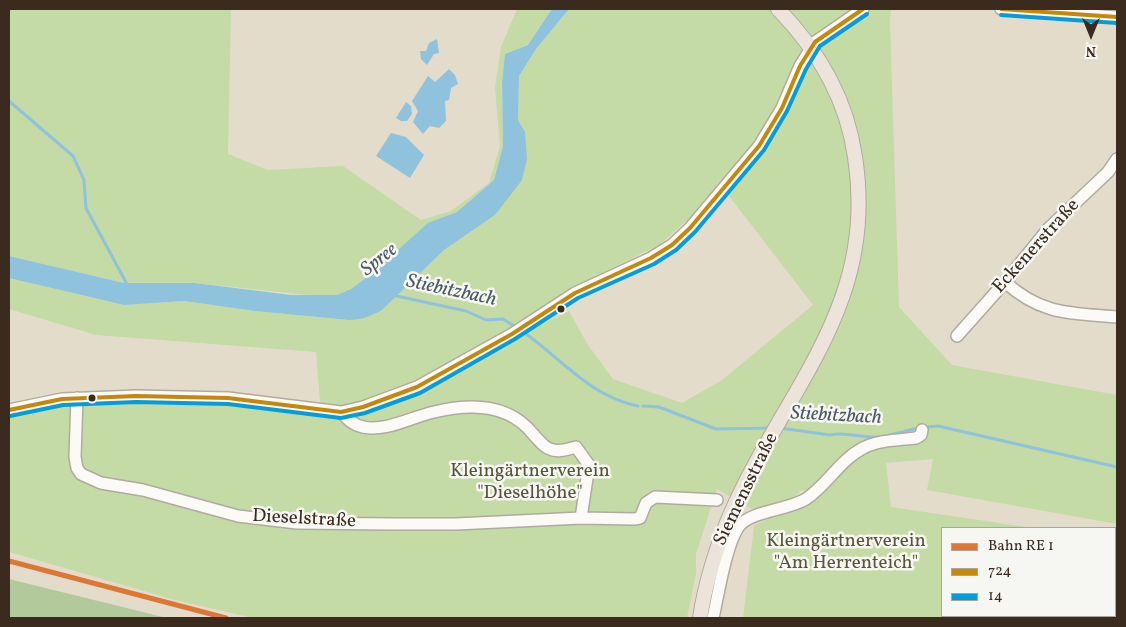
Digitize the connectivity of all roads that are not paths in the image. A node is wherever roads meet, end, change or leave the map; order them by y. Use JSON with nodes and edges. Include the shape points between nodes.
{"nodes":[{"id":1,"x":778,"y":9,"type":"edge"},
{"id":2,"x":863,"y":9,"type":"edge"},
{"id":3,"x":1001,"y":9,"type":"edge"},
{"id":4,"x":1117,"y":17,"type":"edge"},
{"id":5,"x":810,"y":48,"type":"junction"},
{"id":6,"x":1117,"y":158,"type":"edge"},
{"id":7,"x":1005,"y":282,"type":"junction"},
{"id":8,"x":1117,"y":317,"type":"edge"},
{"id":9,"x":957,"y":336,"type":"dead end"},
{"id":10,"x":77,"y":398,"type":"junction"},
{"id":11,"x":9,"y":410,"type":"edge"},
{"id":12,"x":341,"y":412,"type":"junction"},
{"id":13,"x":922,"y":430,"type":"dead end"},
{"id":14,"x":718,"y":500,"type":"dead end"},
{"id":15,"x":581,"y":518,"type":"junction"},
{"id":16,"x":700,"y":618,"type":"edge"},
{"id":17,"x":713,"y":618,"type":"edge"}],
"edges":[{"from":1,"to":5,"type":"main road","name":"Siemensstraße"},
{"from":2,"to":5,"type":"street"},
{"from":3,"to":4,"type":"street"},
{"from":5,"to":12,"type":"street","via":[[782,108],[762,141],[682,236],[651,258],[575,293],[515,333],[417,387]]},
{"from":5,"to":16,"type":"main road","name":"Siemensstraße","via":[[830,78],[848,122],[859,179],[859,226],[851,270],[818,356],[728,519],[715,554]]},
{"from":6,"to":7,"type":"street","name":"Eckenerstraße","via":[[1108,172],[1049,228]]},
{"from":7,"to":8,"type":"street","via":[[1042,307]]},
{"from":7,"to":9,"type":"street","name":"Eckenerstraße"},
{"from":10,"to":11,"type":"street"},
{"from":10,"to":12,"type":"street","via":[[228,398]]},
{"from":10,"to":15,"type":"street","name":"Dieselstraße","via":[[75,457],[81,474],[101,483],[143,490],[220,512],[297,523],[456,524]]},
{"from":12,"to":15,"type":"street","via":[[356,425],[372,428],[459,408],[488,408],[505,412],[520,420],[550,450],[576,447],[587,460],[590,474]]},
{"from":13,"to":17,"type":"street","via":[[916,438],[866,447],[845,461],[808,498],[741,524],[727,560]]},
{"from":14,"to":15,"type":"street","name":"Dieselstraße","via":[[655,497],[646,503],[640,518]]}]}
